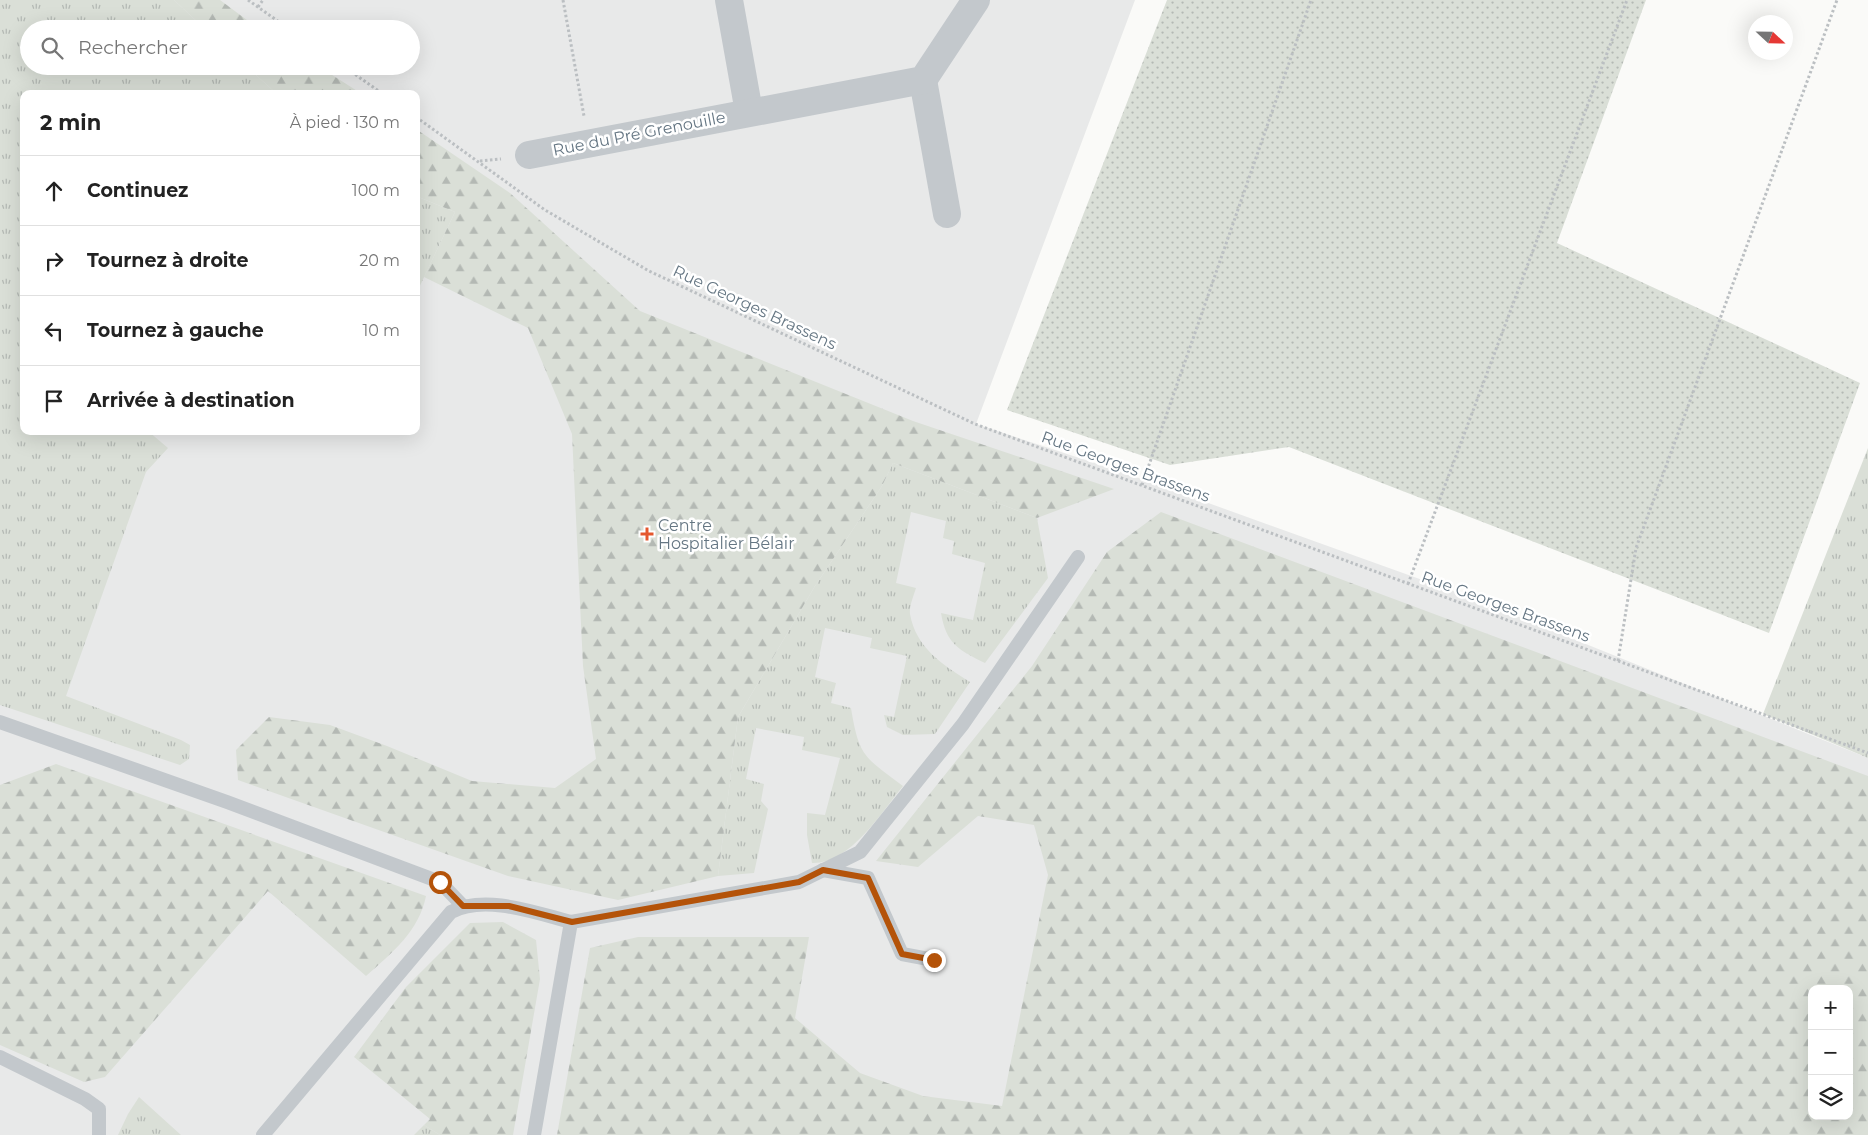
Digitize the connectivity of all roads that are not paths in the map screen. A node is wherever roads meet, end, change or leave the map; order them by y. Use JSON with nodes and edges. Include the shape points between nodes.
{"nodes":[{"id":1,"x":729,"y":0,"type":"edge"},
{"id":2,"x":976,"y":0,"type":"edge"},
{"id":3,"x":923,"y":80,"type":"junction"},
{"id":4,"x":749,"y":112,"type":"junction"},
{"id":5,"x":529,"y":155,"type":"dead end"},
{"id":6,"x":947,"y":214,"type":"dead end"},
{"id":7,"x":1078,"y":557,"type":"dead end"},
{"id":8,"x":0,"y":722,"type":"edge"},
{"id":9,"x":823,"y":870,"type":"junction"},
{"id":10,"x":463,"y":906,"type":"junction"},
{"id":11,"x":572,"y":922,"type":"junction"},
{"id":12,"x":934,"y":960,"type":"dead end"},
{"id":13,"x":0,"y":1056,"type":"edge"},
{"id":14,"x":100,"y":1135,"type":"edge"},
{"id":15,"x":263,"y":1135,"type":"edge"},
{"id":16,"x":534,"y":1135,"type":"edge"}],
"edges":[{"from":1,"to":4,"type":"street","name":"Rue du Pré Grenouille"},
{"from":2,"to":3,"type":"street"},
{"from":3,"to":4,"type":"street","name":"Rue du Pré Grenouille"},
{"from":3,"to":6,"type":"street"},
{"from":4,"to":5,"type":"street","name":"Rue du Pré Grenouille"},
{"from":7,"to":9,"type":"lane","via":[[963,724],[866,845],[860,852]]},
{"from":8,"to":10,"type":"lane","via":[[440,882]]},
{"from":9,"to":11,"type":"lane","via":[[799,882]]},
{"from":9,"to":12,"type":"lane","via":[[868,878],[902,954]]},
{"from":10,"to":11,"type":"lane","via":[[509,906]]},
{"from":10,"to":15,"type":"lane","via":[[451,912]]},
{"from":11,"to":16,"type":"lane"},
{"from":13,"to":14,"type":"lane","via":[[99,1109]]}]}
